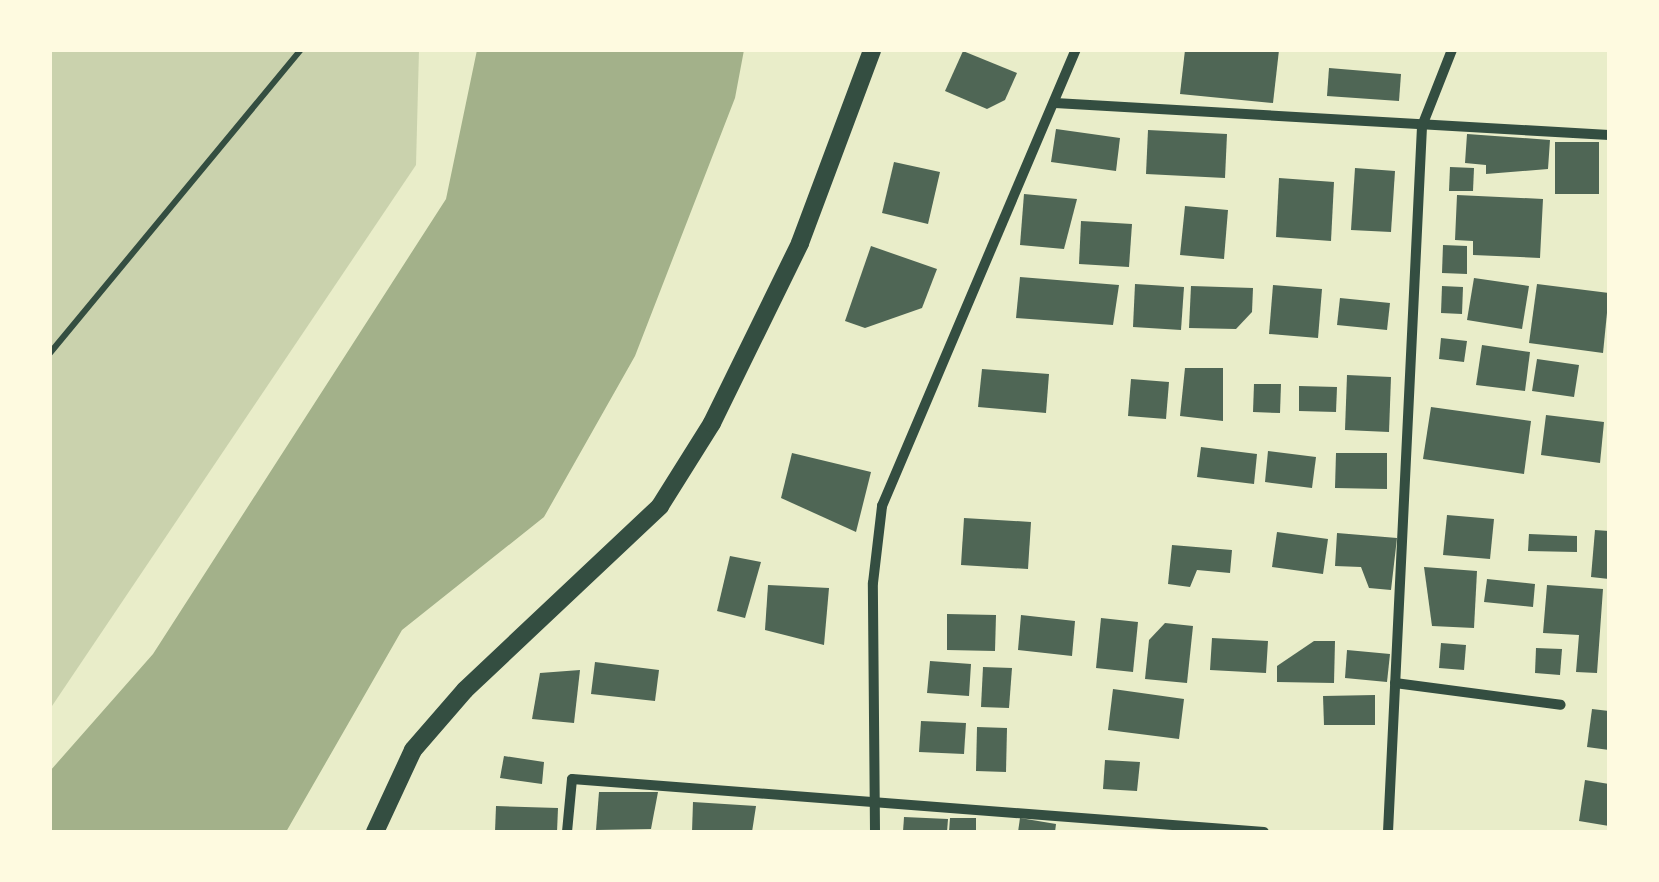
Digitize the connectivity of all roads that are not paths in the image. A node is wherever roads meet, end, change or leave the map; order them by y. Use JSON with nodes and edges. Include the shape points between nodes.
{"nodes":[{"id":1,"x":872,"y":50,"type":"edge"},
{"id":2,"x":1076,"y":50,"type":"edge"},
{"id":3,"x":1452,"y":50,"type":"edge"},
{"id":4,"x":1055,"y":103,"type":"junction"},
{"id":5,"x":1422,"y":126,"type":"junction"},
{"id":6,"x":1609,"y":135,"type":"edge"},
{"id":7,"x":1395,"y":682,"type":"junction"},
{"id":8,"x":1561,"y":704,"type":"dead end"},
{"id":9,"x":879,"y":797,"type":"junction"},
{"id":10,"x":375,"y":832,"type":"edge"},
{"id":11,"x":567,"y":832,"type":"edge"},
{"id":12,"x":875,"y":832,"type":"edge"},
{"id":13,"x":1264,"y":832,"type":"edge"},
{"id":14,"x":1388,"y":832,"type":"edge"}],
"edges":[{"from":1,"to":10,"type":"street","via":[[800,243],[712,423],[660,506],[465,690],[413,750]]},
{"from":2,"to":4,"type":"street"},
{"from":3,"to":5,"type":"street"},
{"from":4,"to":5,"type":"street"},
{"from":4,"to":9,"type":"street","via":[[882,506],[873,583]]},
{"from":5,"to":6,"type":"street"},
{"from":5,"to":7,"type":"street"},
{"from":7,"to":8,"type":"street"},
{"from":7,"to":14,"type":"street"},
{"from":9,"to":11,"type":"street","via":[[572,779]]},
{"from":9,"to":12,"type":"street"},
{"from":9,"to":13,"type":"street"}]}
